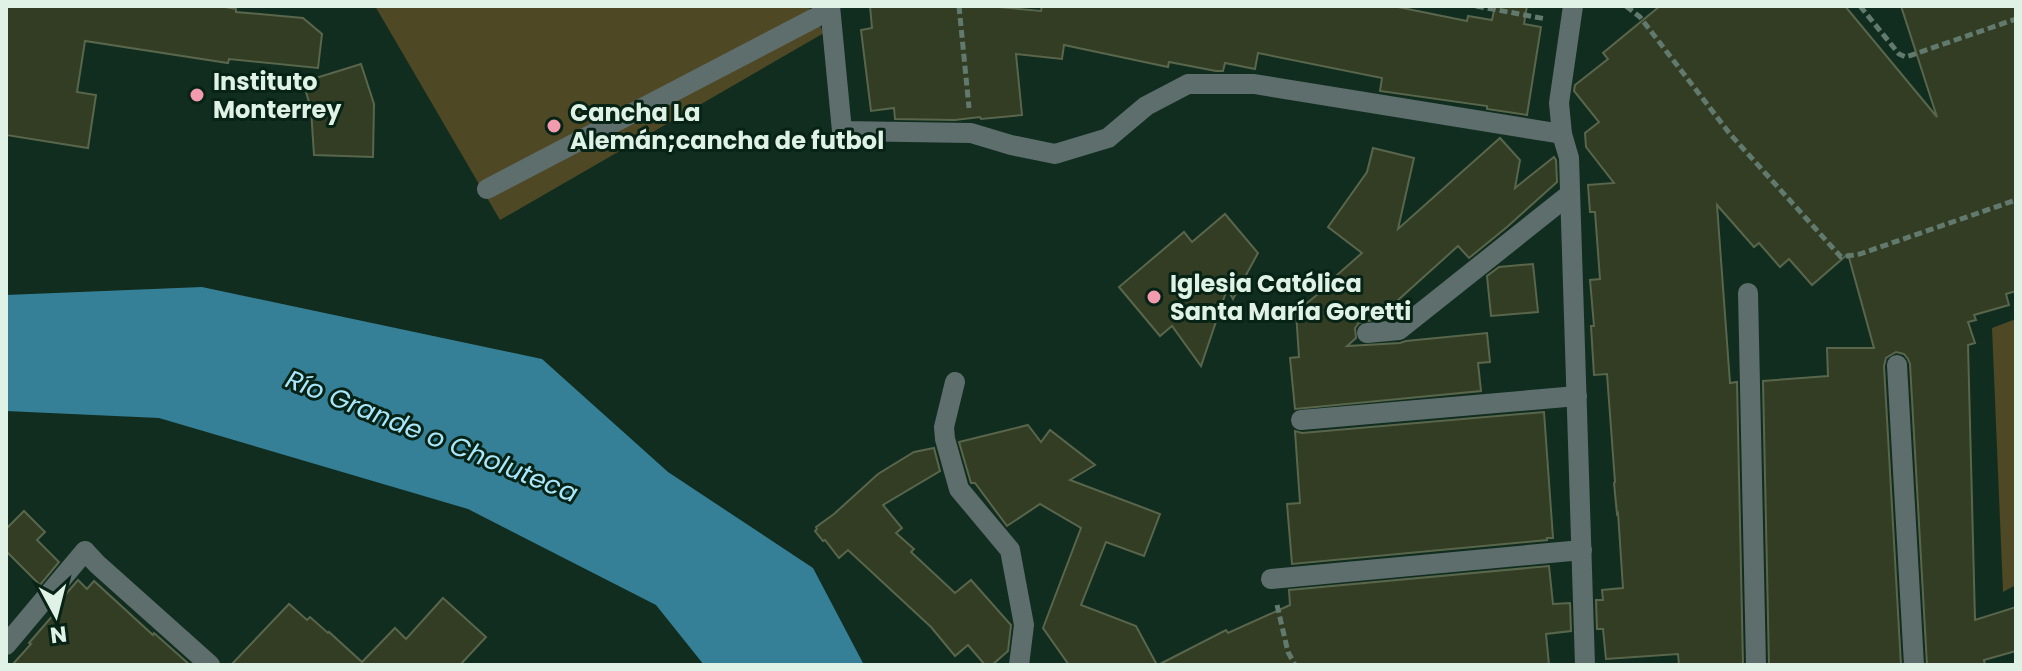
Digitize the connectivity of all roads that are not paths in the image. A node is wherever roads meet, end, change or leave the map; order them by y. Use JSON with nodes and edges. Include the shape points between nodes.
{"nodes":[{"id":1,"x":830,"y":8,"type":"edge"},
{"id":2,"x":1571,"y":15,"type":"edge"},
{"id":3,"x":1562,"y":134,"type":"junction"},
{"id":4,"x":487,"y":189,"type":"dead end"},
{"id":5,"x":1570,"y":194,"type":"junction"},
{"id":6,"x":1748,"y":293,"type":"dead end"},
{"id":7,"x":1367,"y":333,"type":"dead end"},
{"id":8,"x":1897,"y":365,"type":"dead end"},
{"id":9,"x":955,"y":382,"type":"dead end"},
{"id":10,"x":1577,"y":396,"type":"junction"},
{"id":11,"x":1301,"y":420,"type":"dead end"},
{"id":12,"x":1582,"y":550,"type":"junction"},
{"id":13,"x":1271,"y":579,"type":"road end"},
{"id":14,"x":6,"y":645,"type":"edge"},
{"id":15,"x":210,"y":665,"type":"edge"},
{"id":16,"x":1019,"y":665,"type":"edge"},
{"id":17,"x":1585,"y":665,"type":"edge"},
{"id":18,"x":1756,"y":665,"type":"edge"},
{"id":19,"x":1914,"y":665,"type":"edge"}],
"edges":[{"from":1,"to":3,"type":"street","via":[[842,131],[971,133],[1055,154],[1108,138],[1146,106],[1188,84],[1254,84]]},
{"from":1,"to":4,"type":"street"},
{"from":2,"to":3,"type":"street","via":[[1559,103]]},
{"from":3,"to":5,"type":"street"},
{"from":5,"to":7,"type":"street","via":[[1399,330]]},
{"from":5,"to":10,"type":"street"},
{"from":6,"to":18,"type":"street"},
{"from":8,"to":19,"type":"street"},
{"from":9,"to":16,"type":"street","via":[[945,439],[959,489],[1010,550],[1024,625]]},
{"from":10,"to":11,"type":"street"},
{"from":10,"to":12,"type":"street"},
{"from":12,"to":13,"type":"street"},
{"from":12,"to":17,"type":"street"},
{"from":14,"to":15,"type":"street","via":[[85,551]]}]}
